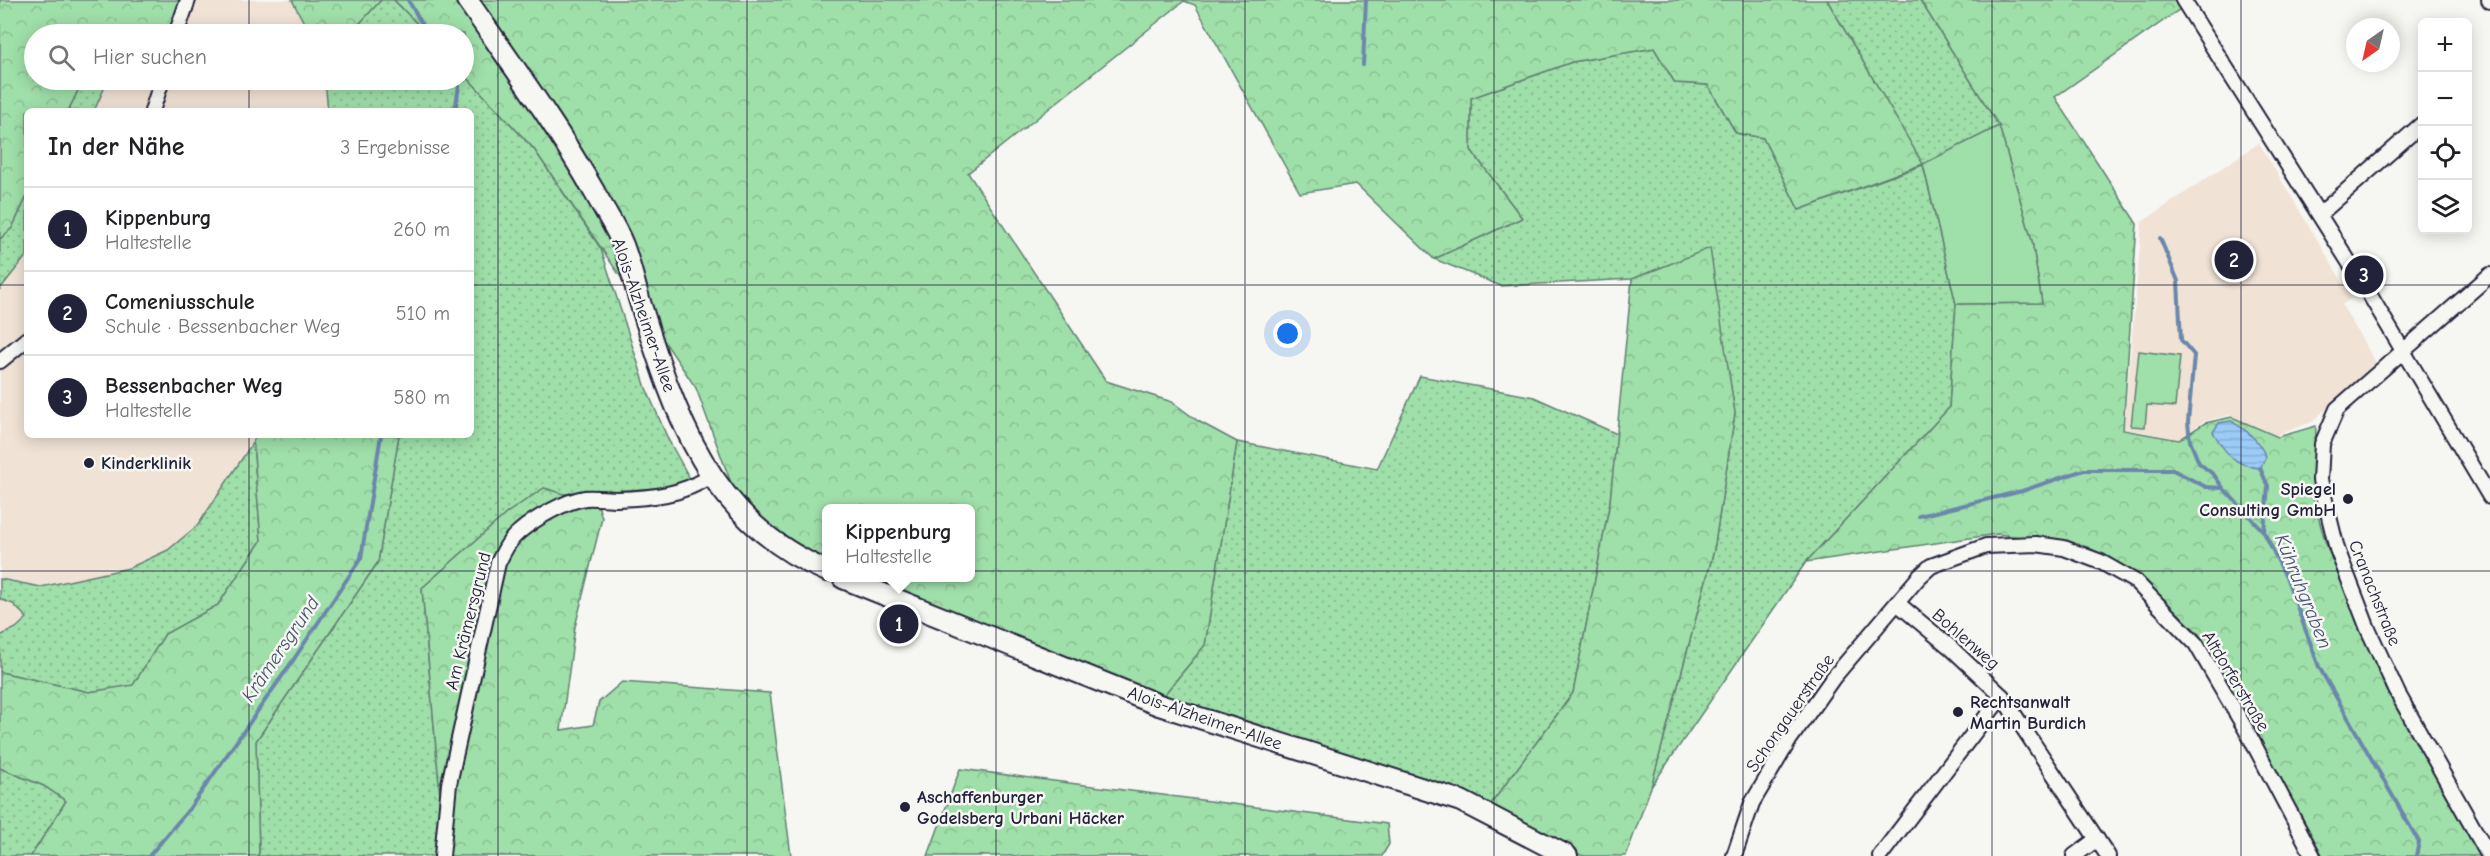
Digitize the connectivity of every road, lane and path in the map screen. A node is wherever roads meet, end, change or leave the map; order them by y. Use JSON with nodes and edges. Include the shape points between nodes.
{"nodes":[{"id":1,"x":188,"y":0,"type":"edge"},
{"id":2,"x":467,"y":0,"type":"edge"},
{"id":3,"x":2184,"y":0,"type":"edge"},
{"id":4,"x":180,"y":24,"type":"edge"},
{"id":5,"x":159,"y":90,"type":"edge"},
{"id":6,"x":153,"y":108,"type":"edge"},
{"id":7,"x":2420,"y":126,"type":"edge"},
{"id":8,"x":2320,"y":214,"type":"junction"},
{"id":9,"x":2490,"y":275,"type":"edge"},
{"id":10,"x":24,"y":341,"type":"edge"},
{"id":11,"x":2403,"y":351,"type":"junction"},
{"id":12,"x":0,"y":361,"type":"edge"},
{"id":13,"x":711,"y":476,"type":"junction"},
{"id":14,"x":2490,"y":497,"type":"edge"},
{"id":15,"x":822,"y":568,"type":"edge"},
{"id":16,"x":853,"y":582,"type":"edge"},
{"id":17,"x":1897,"y":603,"type":"junction"},
{"id":18,"x":2002,"y":696,"type":"junction"},
{"id":19,"x":2097,"y":839,"type":"junction"},
{"id":20,"x":442,"y":856,"type":"edge"},
{"id":21,"x":1567,"y":856,"type":"edge"},
{"id":22,"x":1734,"y":856,"type":"edge"},
{"id":23,"x":1880,"y":856,"type":"edge"},
{"id":24,"x":2074,"y":856,"type":"edge"},
{"id":25,"x":2108,"y":856,"type":"edge"},
{"id":26,"x":2313,"y":856,"type":"edge"},
{"id":27,"x":2489,"y":856,"type":"edge"}],
"edges":[{"from":1,"to":4,"type":"street"},
{"from":2,"to":13,"type":"street","name":"Alois-Alzheimer-Allee","via":[[573,154],[623,245],[666,383]]},
{"from":3,"to":8,"type":"street"},
{"from":5,"to":6,"type":"street"},
{"from":7,"to":8,"type":"street"},
{"from":8,"to":11,"type":"street"},
{"from":9,"to":11,"type":"street","name":"Cranachstraße"},
{"from":10,"to":12,"type":"street"},
{"from":11,"to":14,"type":"street"},
{"from":11,"to":27,"type":"street","name":"Cranachstraße","via":[[2337,409],[2322,444],[2320,480],[2337,549],[2368,629],[2398,694]]},
{"from":13,"to":15,"type":"street","name":"Alois-Alzheimer-Allee","via":[[743,516],[776,543]]},
{"from":13,"to":20,"type":"street","name":"Am Krämersgrund","via":[[669,495],[572,501],[519,532],[507,546],[498,563],[449,784]]},
{"from":16,"to":21,"type":"street","name":"Alois-Alzheimer-Allee","via":[[1158,705],[1461,801]]},
{"from":17,"to":18,"type":"street","name":"Bohlenweg"},
{"from":17,"to":22,"type":"street","name":"Schongauerstraße","via":[[1833,678],[1790,739],[1752,803]]},
{"from":17,"to":26,"type":"street","name":"Altdorferstraße","via":[[1931,566],[1986,546],[2036,544],[2064,548],[2101,562],[2136,582],[2196,644]]},
{"from":18,"to":19,"type":"street","name":"Bohlenweg"},
{"from":18,"to":23,"type":"street"},
{"from":19,"to":24,"type":"street"},
{"from":19,"to":25,"type":"street","name":"Bohlenweg"}]}
